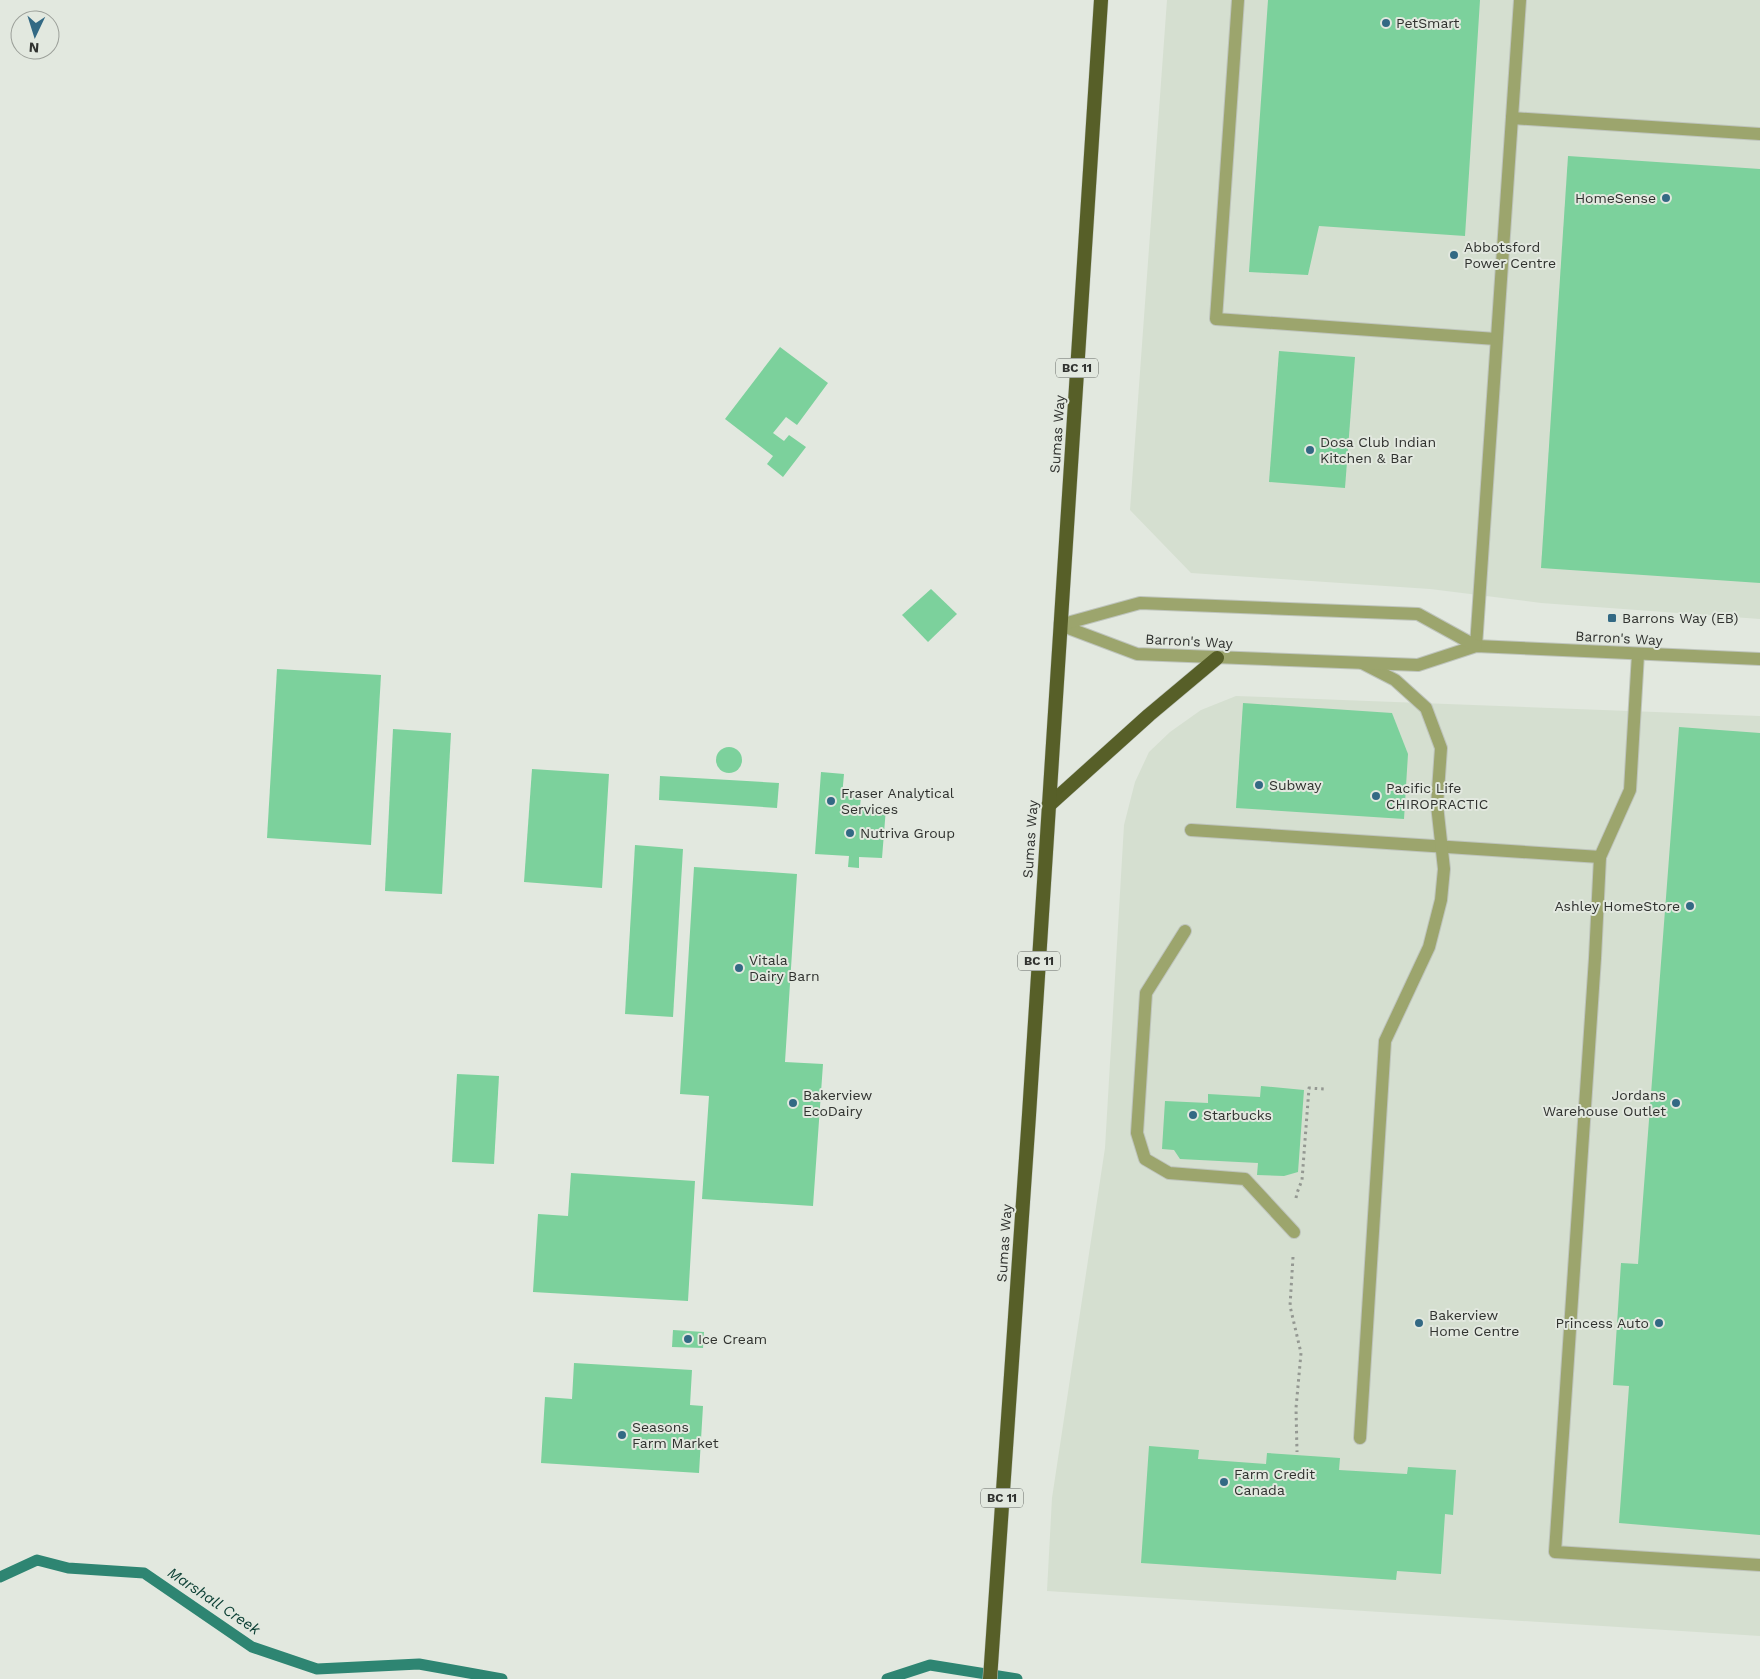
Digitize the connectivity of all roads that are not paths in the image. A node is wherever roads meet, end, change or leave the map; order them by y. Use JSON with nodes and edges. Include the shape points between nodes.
{"nodes":[{"id":1,"x":1101,"y":0,"type":"edge"},
{"id":2,"x":1238,"y":0,"type":"edge"},
{"id":3,"x":1520,"y":0,"type":"edge"},
{"id":4,"x":1512,"y":118,"type":"junction"},
{"id":5,"x":1760,"y":134,"type":"edge"},
{"id":6,"x":1496,"y":339,"type":"junction"},
{"id":7,"x":1060,"y":625,"type":"junction"},
{"id":8,"x":1476,"y":646,"type":"junction"},
{"id":9,"x":1638,"y":654,"type":"junction"},
{"id":10,"x":1217,"y":658,"type":"junction"},
{"id":11,"x":1760,"y":659,"type":"edge"},
{"id":12,"x":1362,"y":662,"type":"junction"},
{"id":13,"x":1048,"y":806,"type":"junction"},
{"id":14,"x":1191,"y":830,"type":"dead end"},
{"id":15,"x":1442,"y":846,"type":"junction"},
{"id":16,"x":1600,"y":857,"type":"junction"},
{"id":17,"x":1185,"y":931,"type":"dead end"},
{"id":18,"x":1294,"y":1232,"type":"road end"},
{"id":19,"x":1360,"y":1438,"type":"dead end"},
{"id":20,"x":1760,"y":1565,"type":"edge"},
{"id":21,"x":990,"y":1679,"type":"edge"}],
"edges":[{"from":1,"to":7,"type":"highway","name":"Sumas Way","number":"BC 11"},
{"from":2,"to":6,"type":"street","via":[[1216,319]]},
{"from":3,"to":4,"type":"street"},
{"from":4,"to":5,"type":"street"},
{"from":4,"to":6,"type":"street"},
{"from":6,"to":8,"type":"street"},
{"from":7,"to":8,"type":"street","name":"Barron's Way","via":[[1140,603],[1418,614]]},
{"from":7,"to":10,"type":"street","name":"Barron's Way","via":[[1137,654]]},
{"from":7,"to":13,"type":"highway","name":"Sumas Way","number":"BC 11"},
{"from":8,"to":9,"type":"street","name":"Barron's Way"},
{"from":8,"to":12,"type":"street","name":"Barron's Way","via":[[1418,665]]},
{"from":9,"to":11,"type":"street","name":"Barron's Way"},
{"from":9,"to":16,"type":"street","via":[[1630,790]]},
{"from":10,"to":12,"type":"street","name":"Barron's Way"},
{"from":10,"to":13,"type":"highway","via":[[1148,715]]},
{"from":12,"to":15,"type":"street","via":[[1395,680],[1426,708],[1441,748],[1437,805]]},
{"from":13,"to":21,"type":"highway","name":"Sumas Way","number":"BC 11"},
{"from":14,"to":15,"type":"street"},
{"from":15,"to":16,"type":"street"},
{"from":15,"to":19,"type":"street","via":[[1441,900],[1429,947],[1385,1041]]},
{"from":16,"to":20,"type":"street","via":[[1555,1552]]},
{"from":17,"to":18,"type":"street","via":[[1146,993],[1136,1133],[1145,1159],[1169,1173],[1245,1179]]}]}
